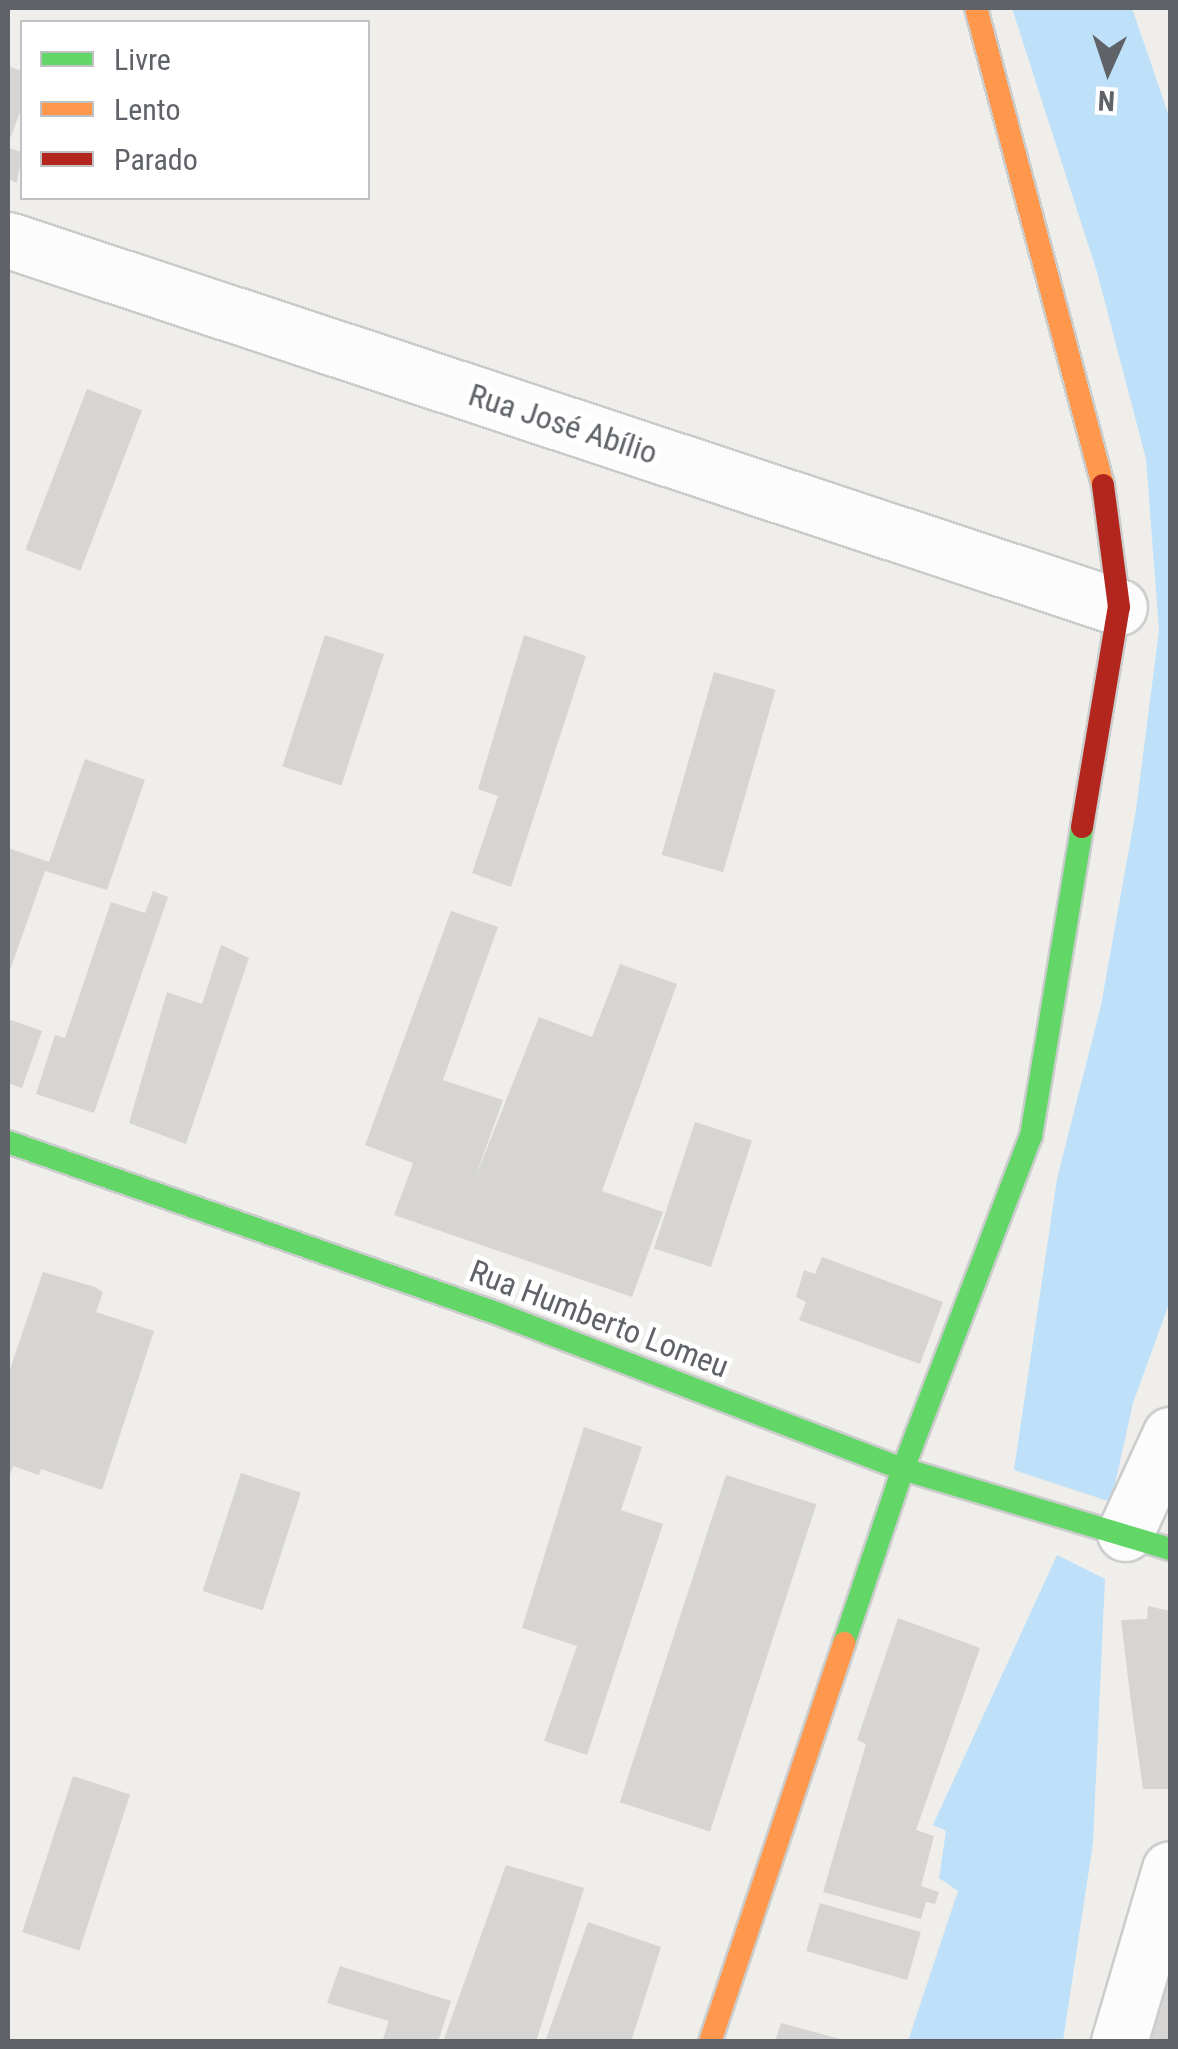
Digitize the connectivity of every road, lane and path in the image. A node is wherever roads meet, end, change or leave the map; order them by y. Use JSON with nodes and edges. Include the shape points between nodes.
{"nodes":[{"id":1,"x":976,"y":8,"type":"edge"},
{"id":2,"x":8,"y":240,"type":"edge"},
{"id":3,"x":1120,"y":607,"type":"junction"},
{"id":4,"x":8,"y":1142,"type":"edge"},
{"id":5,"x":1170,"y":1434,"type":"edge"},
{"id":6,"x":903,"y":1469,"type":"junction"},
{"id":7,"x":1148,"y":1541,"type":"edge"},
{"id":8,"x":1170,"y":1869,"type":"edge"},
{"id":9,"x":710,"y":2042,"type":"edge"},
{"id":10,"x":1119,"y":2042,"type":"edge"}],
"edges":[{"from":1,"to":3,"type":"street","via":[[1103,482]]},
{"from":2,"to":3,"type":"street","name":"Rua José Abílio"},
{"from":3,"to":6,"type":"street","via":[[1031,1136]]},
{"from":4,"to":6,"type":"street","name":"Rua Humberto Lomeu","via":[[496,1313]]},
{"from":5,"to":7,"type":"street"},
{"from":6,"to":7,"type":"street","name":"Rua Humberto Lomeu"},
{"from":6,"to":9,"type":"street"},
{"from":8,"to":10,"type":"street"}]}
